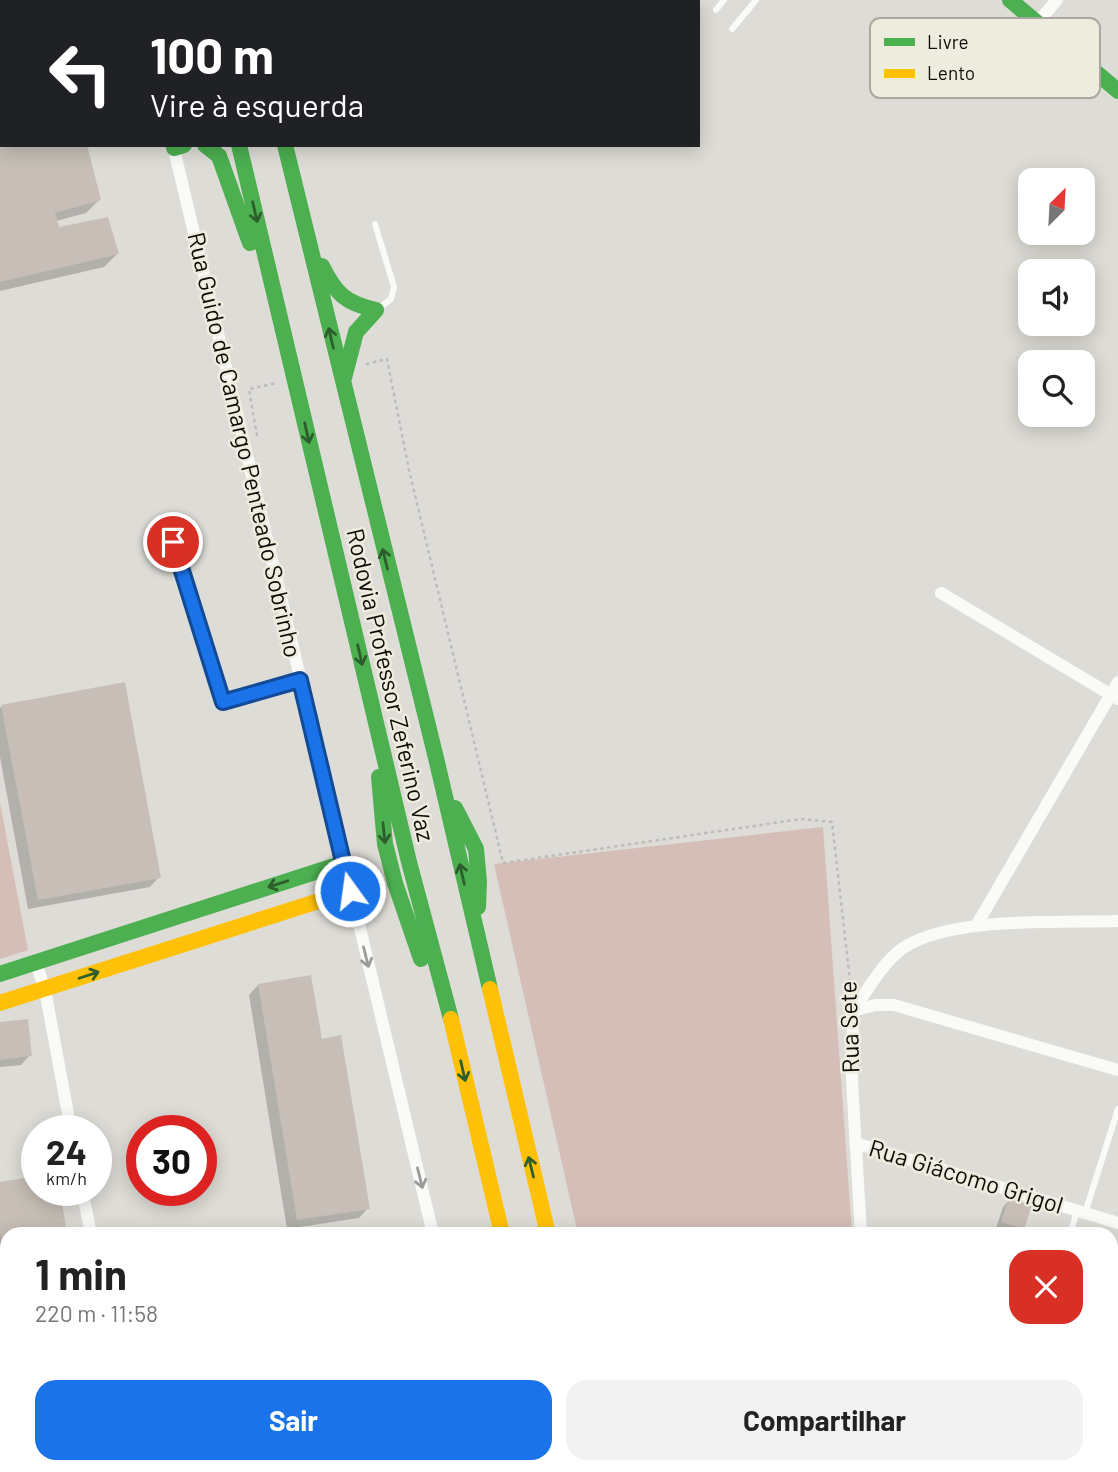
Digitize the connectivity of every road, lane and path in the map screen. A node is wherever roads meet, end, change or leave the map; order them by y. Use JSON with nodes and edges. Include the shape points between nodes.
{"nodes":[{"id":1,"x":724,"y":0,"type":"edge"},
{"id":2,"x":756,"y":0,"type":"edge"},
{"id":3,"x":1010,"y":0,"type":"edge"},
{"id":4,"x":1057,"y":0,"type":"edge"},
{"id":5,"x":716,"y":10,"type":"dead end"},
{"id":6,"x":1031,"y":18,"type":"edge"},
{"id":7,"x":1041,"y":18,"type":"edge"},
{"id":8,"x":732,"y":29,"type":"dead end"},
{"id":9,"x":1100,"y":76,"type":"edge"},
{"id":10,"x":1118,"y":91,"type":"edge"},
{"id":11,"x":177,"y":147,"type":"edge"},
{"id":12,"x":208,"y":147,"type":"edge"},
{"id":13,"x":239,"y":147,"type":"edge"},
{"id":14,"x":286,"y":147,"type":"edge"},
{"id":15,"x":374,"y":223,"type":"dead end"},
{"id":16,"x":310,"y":244,"type":"junction"},
{"id":17,"x":376,"y":310,"type":"junction"},
{"id":18,"x":281,"y":327,"type":"junction"},
{"id":19,"x":363,"y":364,"type":"dead end"},
{"id":20,"x":280,"y":382,"type":"dead end"},
{"id":21,"x":342,"y":387,"type":"junction"},
{"id":22,"x":259,"y":443,"type":"dead end"},
{"id":23,"x":173,"y":542,"type":"dead end"},
{"id":24,"x":941,"y":593,"type":"dead end"},
{"id":25,"x":300,"y":680,"type":"junction"},
{"id":26,"x":1118,"y":682,"type":"edge"},
{"id":27,"x":1114,"y":697,"type":"edge"},
{"id":28,"x":343,"y":863,"type":"junction"},
{"id":29,"x":350,"y":891,"type":"junction"},
{"id":30,"x":1118,"y":921,"type":"edge"},
{"id":31,"x":976,"y":926,"type":"junction"},
{"id":32,"x":36,"y":962,"type":"junction"},
{"id":33,"x":0,"y":974,"type":"edge"},
{"id":34,"x":45,"y":990,"type":"junction"},
{"id":35,"x":0,"y":1003,"type":"edge"},
{"id":36,"x":853,"y":1011,"type":"junction"},
{"id":37,"x":1118,"y":1070,"type":"edge"},
{"id":38,"x":1118,"y":1109,"type":"edge"},
{"id":39,"x":68,"y":1115,"type":"edge"},
{"id":40,"x":855,"y":1143,"type":"junction"},
{"id":41,"x":85,"y":1206,"type":"edge"},
{"id":42,"x":1081,"y":1212,"type":"junction"},
{"id":43,"x":1118,"y":1223,"type":"edge"},
{"id":44,"x":90,"y":1227,"type":"edge"},
{"id":45,"x":431,"y":1227,"type":"edge"},
{"id":46,"x":500,"y":1227,"type":"edge"},
{"id":47,"x":546,"y":1227,"type":"edge"},
{"id":48,"x":861,"y":1227,"type":"edge"},
{"id":49,"x":1074,"y":1227,"type":"edge"}],
"edges":[{"from":1,"to":5,"type":"lane"},
{"from":2,"to":8,"type":"lane"},
{"from":3,"to":6,"type":"main road"},
{"from":4,"to":7,"type":"street"},
{"from":9,"to":10,"type":"main road"},
{"from":11,"to":25,"type":"street","name":"Rua Guido de Camargo Penteado Sobrinho"},
{"from":12,"to":18,"type":"main road","via":[[219,156]]},
{"from":13,"to":18,"type":"main road","name":"Rodovia Professor Zeferino Vaz","one_way":true},
{"from":14,"to":16,"type":"main road","name":"Rodovia Professor Zeferino Vaz"},
{"from":15,"to":17,"type":"lane","via":[[394,287],[391,299]]},
{"from":16,"to":17,"type":"main road","via":[[345,301]]},
{"from":21,"to":16,"type":"main road","name":"Rodovia Professor Zeferino Vaz","one_way":true},
{"from":17,"to":21,"type":"main road","via":[[356,332]]},
{"from":18,"to":46,"type":"main road","name":"Rodovia Professor Zeferino Vaz","one_way":true},
{"from":19,"to":36,"type":"path","name":"Rua Sete","via":[[387,359],[503,863],[801,819],[832,821]]},
{"from":20,"to":22,"type":"path","via":[[249,389]]},
{"from":47,"to":21,"type":"main road","name":"Rodovia Professor Zeferino Vaz","one_way":true},
{"from":23,"to":25,"type":"lane","via":[[223,702]]},
{"from":24,"to":27,"type":"street"},
{"from":25,"to":28,"type":"street","name":"Rua Guido de Camargo Penteado Sobrinho"},
{"from":26,"to":27,"type":"street"},
{"from":27,"to":31,"type":"street"},
{"from":28,"to":29,"type":"street","name":"Rua Guido de Camargo Penteado Sobrinho"},
{"from":28,"to":32,"type":"main road","one_way":true},
{"from":34,"to":29,"type":"main road","one_way":true},
{"from":29,"to":45,"type":"street","name":"Rua Guido de Camargo Penteado Sobrinho","one_way":true},
{"from":30,"to":31,"type":"street"},
{"from":31,"to":36,"type":"street","via":[[928,935],[902,949]]},
{"from":32,"to":33,"type":"main road"},
{"from":32,"to":34,"type":"street"},
{"from":34,"to":35,"type":"main road"},
{"from":34,"to":39,"type":"street"},
{"from":36,"to":37,"type":"street","via":[[894,1005]]},
{"from":36,"to":40,"type":"street","name":"Rua Sete"},
{"from":38,"to":42,"type":"lane"},
{"from":40,"to":42,"type":"street","name":"Rua Giácomo Grigol"},
{"from":40,"to":48,"type":"street","name":"Rua Sete"},
{"from":41,"to":44,"type":"street"},
{"from":42,"to":43,"type":"street","name":"Rua Giácomo Grigol"},
{"from":42,"to":49,"type":"lane"}]}
